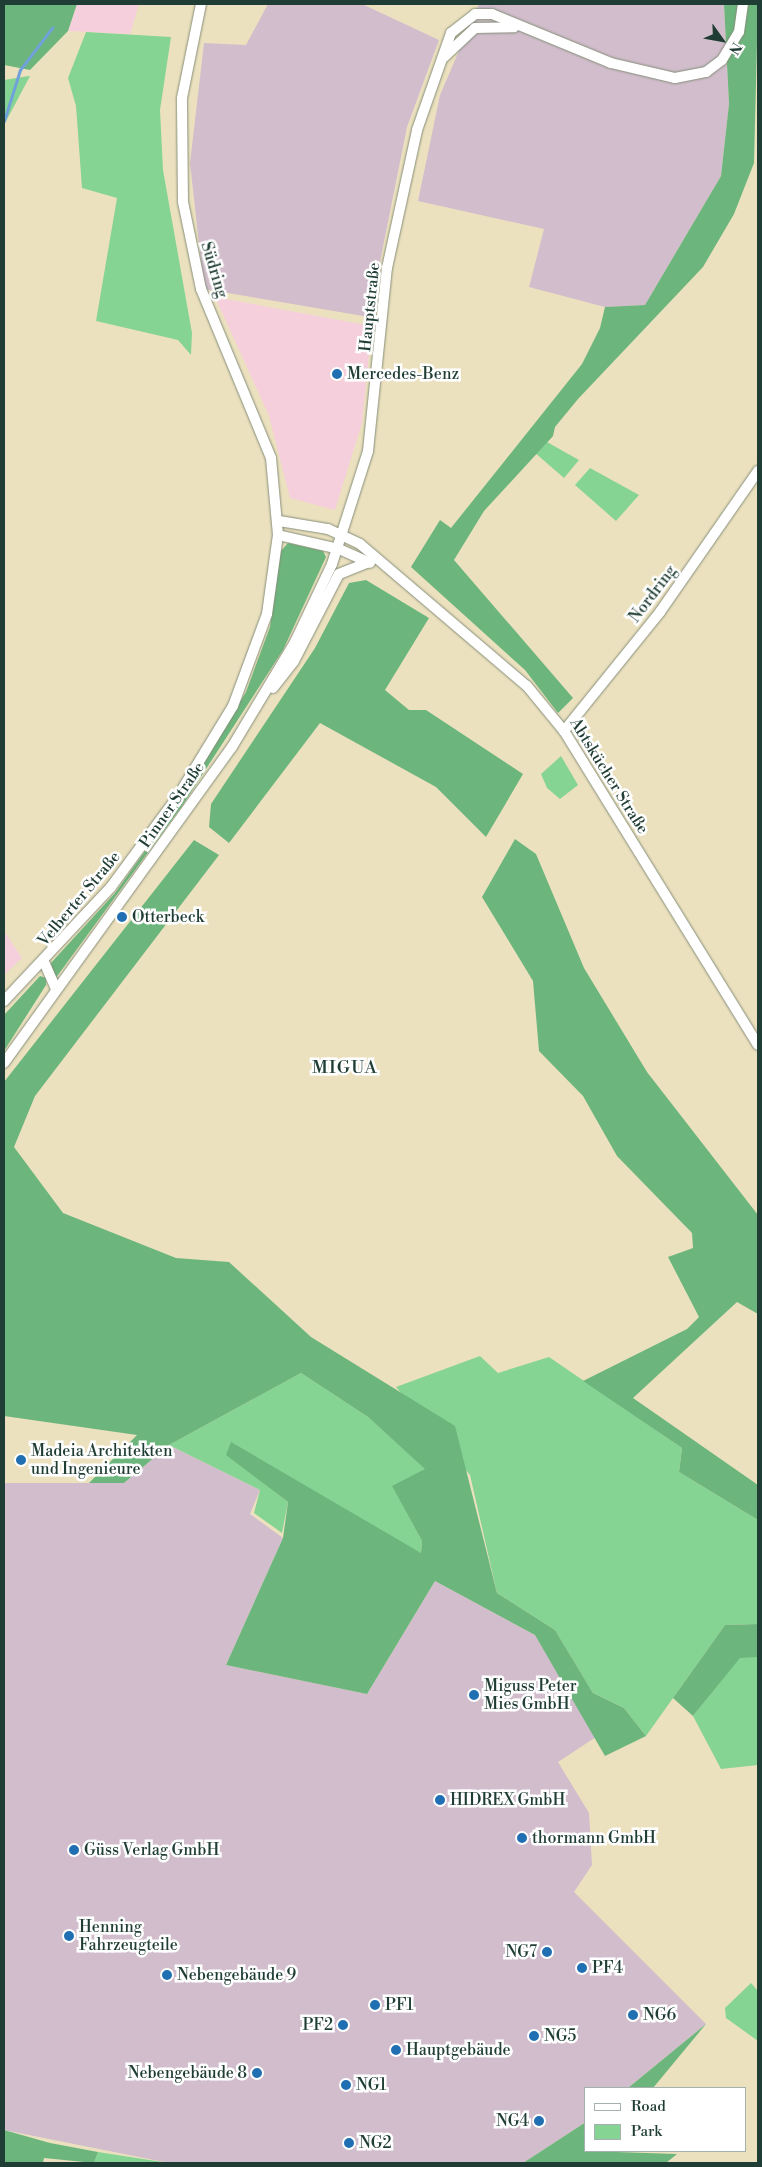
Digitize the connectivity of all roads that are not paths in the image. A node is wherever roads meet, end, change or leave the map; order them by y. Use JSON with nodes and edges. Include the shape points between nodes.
{"nodes":[{"id":1,"x":201,"y":4,"type":"edge"},
{"id":2,"x":743,"y":4,"type":"edge"},
{"id":3,"x":526,"y":29,"type":"junction"},
{"id":4,"x":436,"y":69,"type":"junction"},
{"id":5,"x":758,"y":470,"type":"edge"},
{"id":6,"x":278,"y":521,"type":"junction"},
{"id":7,"x":278,"y":534,"type":"junction"},
{"id":8,"x":344,"y":534,"type":"junction"},
{"id":9,"x":339,"y":549,"type":"junction"},
{"id":10,"x":369,"y":562,"type":"junction"},
{"id":11,"x":384,"y":568,"type":"junction"},
{"id":12,"x":264,"y":696,"type":"junction"},
{"id":13,"x":564,"y":730,"type":"junction"},
{"id":14,"x":44,"y":962,"type":"junction"},
{"id":15,"x":56,"y":990,"type":"junction"},
{"id":16,"x":4,"y":1001,"type":"edge"},
{"id":17,"x":758,"y":1045,"type":"edge"},
{"id":18,"x":4,"y":1063,"type":"edge"}],
"edges":[{"from":1,"to":6,"type":"street","name":"Südring","via":[[182,98],[183,202],[201,289],[268,450]]},
{"from":2,"to":3,"type":"street","via":[[739,32],[729,52],[706,72],[694,77],[643,73]]},
{"from":3,"to":4,"type":"street","name":"Hauptstraße","via":[[495,24],[475,28],[454,44]]},
{"from":3,"to":4,"type":"street","name":"Hauptstraße","via":[[492,14],[475,14],[461,20],[448,37]]},
{"from":4,"to":8,"type":"street","name":"Hauptstraße","via":[[417,130],[388,268],[368,451]]},
{"from":5,"to":13,"type":"street","name":"Nordring","via":[[666,604]]},
{"from":6,"to":7,"type":"street","name":"Südring"},
{"from":6,"to":8,"type":"street"},
{"from":7,"to":9,"type":"street","name":"Abtskücher Straße"},
{"from":7,"to":14,"type":"street","name":"Velberter Straße","via":[[262,633],[233,706],[140,849]]},
{"from":8,"to":9,"type":"street","name":"Hauptstraße"},
{"from":8,"to":11,"type":"street","name":"Abtskücher Straße"},
{"from":9,"to":10,"type":"street","name":"Abtskücher Straße"},
{"from":9,"to":12,"type":"street","name":"Pinner Straße","via":[[309,616]]},
{"from":10,"to":11,"type":"street","name":"Abtskücher Straße"},
{"from":10,"to":12,"type":"street","via":[[339,574],[294,662]]},
{"from":11,"to":13,"type":"street","name":"Abtskücher Straße","via":[[504,663]]},
{"from":12,"to":15,"type":"street","name":"Pinner Straße","via":[[183,818]]},
{"from":13,"to":17,"type":"street","name":"Abtskücher Straße"},
{"from":14,"to":15,"type":"street"},
{"from":14,"to":16,"type":"street","name":"Velberter Straße"},
{"from":15,"to":18,"type":"street","name":"Pinner Straße"}]}
